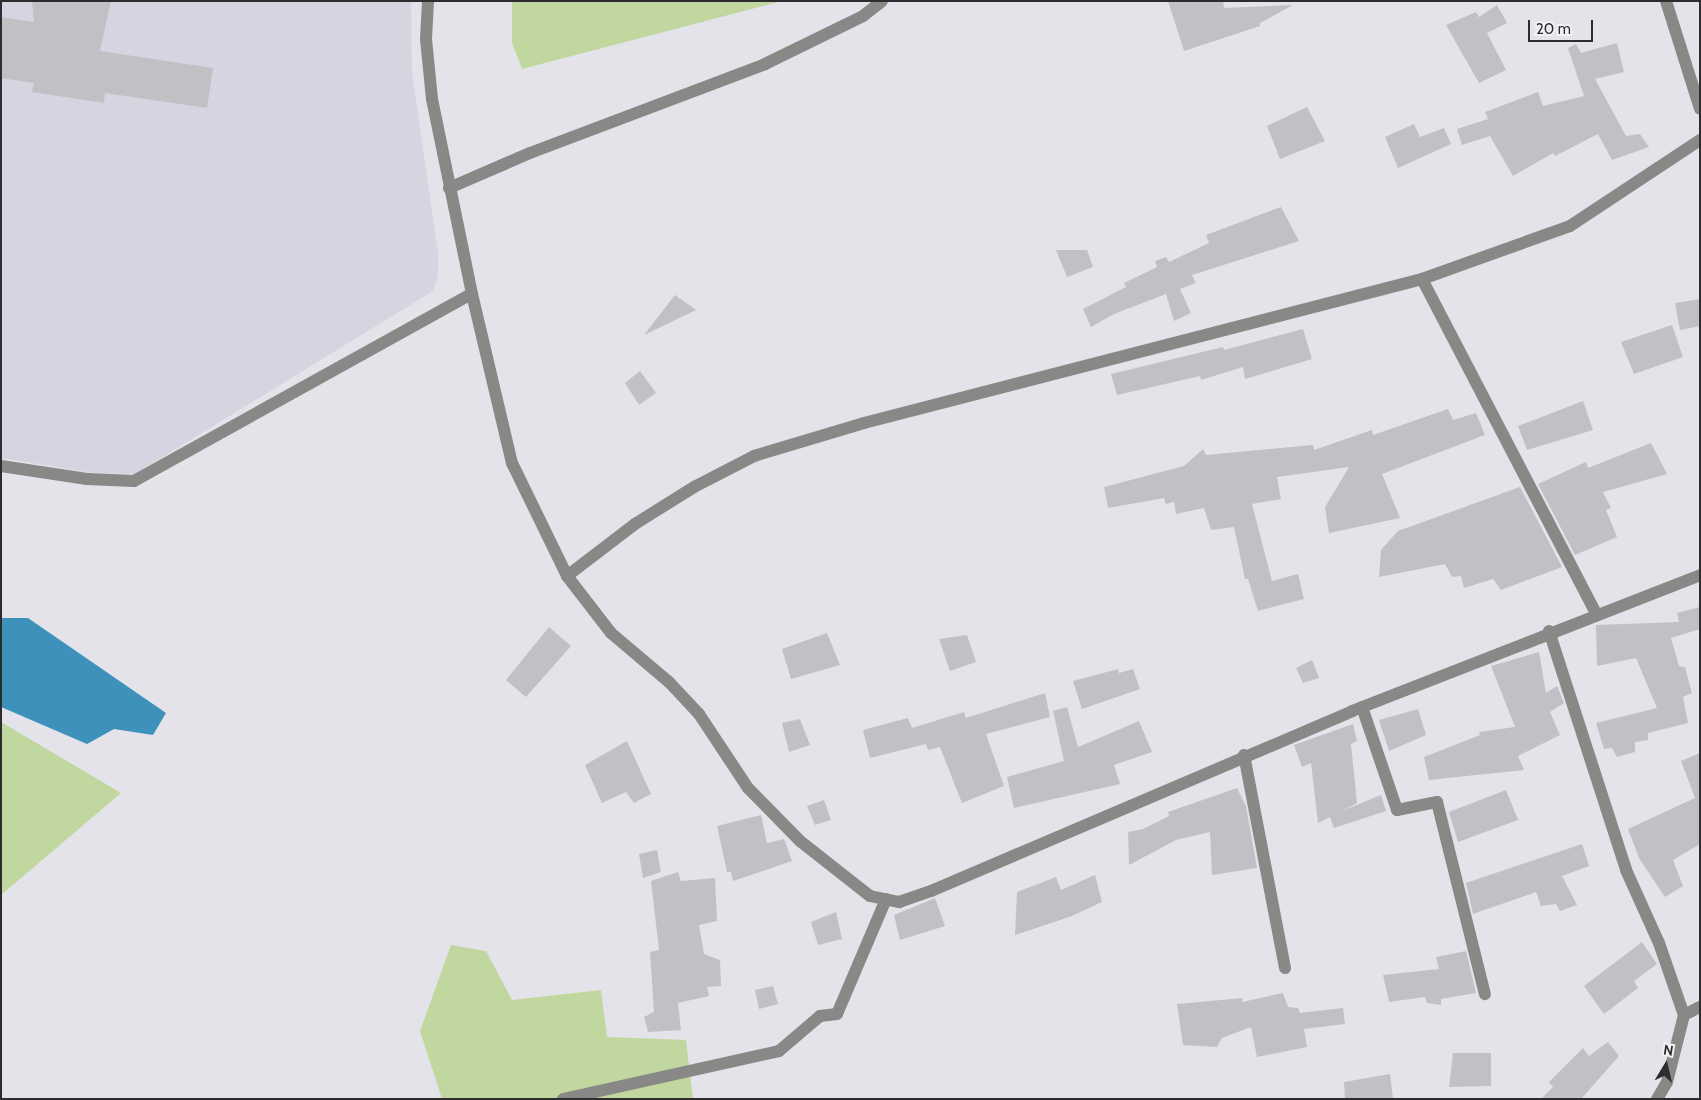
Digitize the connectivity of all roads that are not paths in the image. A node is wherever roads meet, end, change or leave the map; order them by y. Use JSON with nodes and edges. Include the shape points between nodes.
{"nodes":[{"id":1,"x":428,"y":1,"type":"edge"},
{"id":2,"x":882,"y":1,"type":"edge"},
{"id":3,"x":1666,"y":1,"type":"edge"},
{"id":4,"x":1700,"y":109,"type":"edge"},
{"id":5,"x":1699,"y":143,"type":"edge"},
{"id":6,"x":449,"y":188,"type":"junction"},
{"id":7,"x":1422,"y":279,"type":"junction"},
{"id":8,"x":472,"y":294,"type":"junction"},
{"id":9,"x":1,"y":466,"type":"edge"},
{"id":10,"x":1700,"y":575,"type":"edge"},
{"id":11,"x":566,"y":576,"type":"junction"},
{"id":12,"x":1596,"y":613,"type":"junction"},
{"id":13,"x":1549,"y":631,"type":"junction"},
{"id":14,"x":1362,"y":707,"type":"junction"},
{"id":15,"x":1244,"y":756,"type":"junction"},
{"id":16,"x":886,"y":899,"type":"junction"},
{"id":17,"x":1285,"y":968,"type":"dead end"},
{"id":18,"x":1485,"y":994,"type":"dead end"},
{"id":19,"x":1700,"y":1007,"type":"edge"},
{"id":20,"x":1684,"y":1015,"type":"junction"},
{"id":21,"x":564,"y":1099,"type":"edge"},
{"id":22,"x":1657,"y":1099,"type":"edge"}],
"edges":[{"from":1,"to":6,"type":"street","via":[[426,39],[432,99]]},
{"from":2,"to":6,"type":"street","via":[[863,16],[765,64],[530,153]]},
{"from":3,"to":4,"type":"street"},
{"from":5,"to":7,"type":"street","via":[[1570,226]]},
{"from":6,"to":8,"type":"street"},
{"from":7,"to":11,"type":"street","via":[[864,423],[754,456],[643,518]]},
{"from":7,"to":12,"type":"street"},
{"from":8,"to":9,"type":"street","via":[[134,481],[87,479]]},
{"from":8,"to":11,"type":"street","via":[[512,463]]},
{"from":10,"to":12,"type":"street"},
{"from":11,"to":16,"type":"street","via":[[611,633],[669,682],[699,714],[748,788],[794,835],[870,896]]},
{"from":12,"to":13,"type":"street"},
{"from":13,"to":14,"type":"street"},
{"from":13,"to":20,"type":"street","via":[[1626,870],[1659,943]]},
{"from":14,"to":15,"type":"street"},
{"from":14,"to":18,"type":"street","via":[[1396,810],[1437,802]]},
{"from":15,"to":16,"type":"street","via":[[931,891],[899,902]]},
{"from":15,"to":17,"type":"street"},
{"from":16,"to":21,"type":"street","via":[[837,1014],[820,1016],[779,1051]]},
{"from":19,"to":20,"type":"street"},
{"from":20,"to":22,"type":"street","via":[[1667,1082]]}]}
